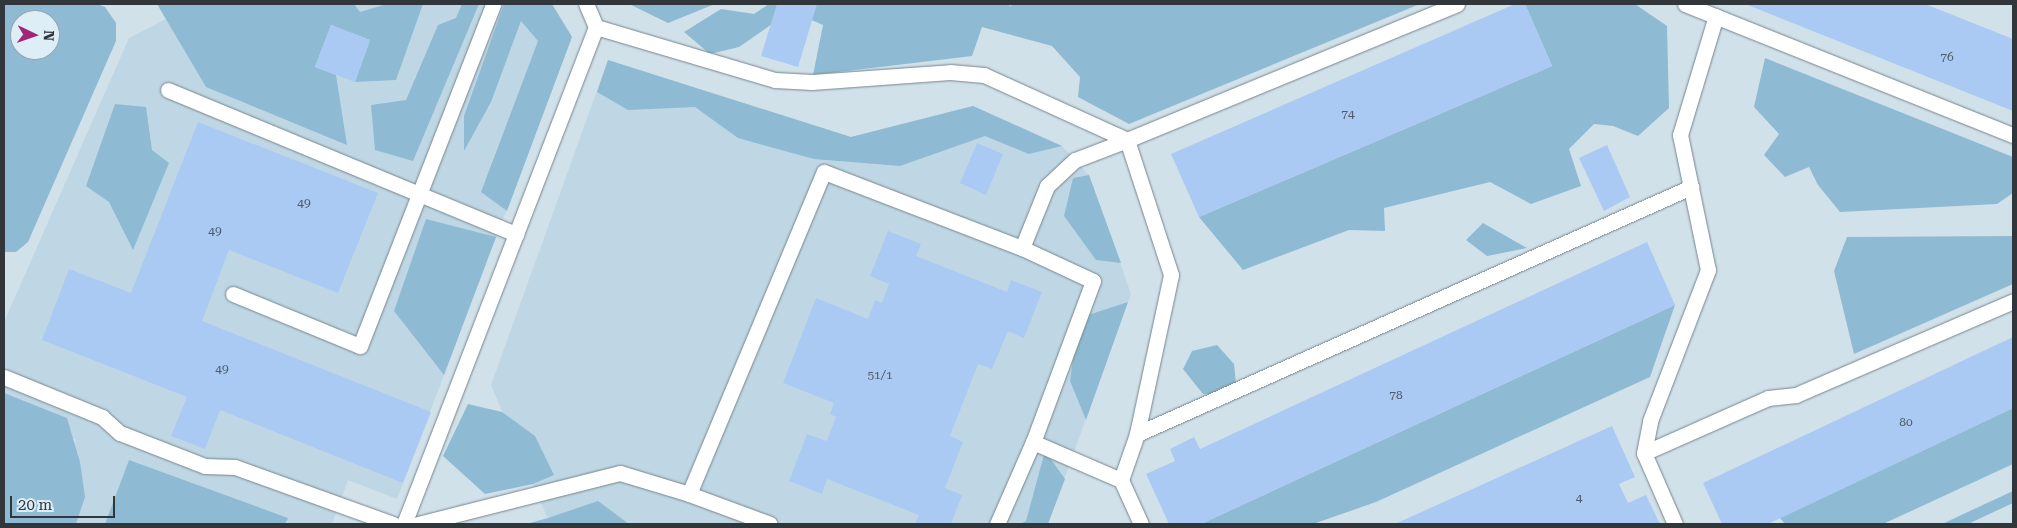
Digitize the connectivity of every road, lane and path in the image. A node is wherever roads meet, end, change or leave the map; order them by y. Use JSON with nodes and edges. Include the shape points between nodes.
{"nodes":[{"id":1,"x":493,"y":4,"type":"edge"},
{"id":2,"x":586,"y":4,"type":"edge"},
{"id":3,"x":1458,"y":4,"type":"edge"},
{"id":4,"x":1685,"y":4,"type":"edge"},
{"id":5,"x":1716,"y":16,"type":"junction"},
{"id":6,"x":596,"y":27,"type":"junction"},
{"id":7,"x":168,"y":90,"type":"dead end"},
{"id":8,"x":2013,"y":135,"type":"edge"},
{"id":9,"x":1127,"y":140,"type":"junction"},
{"id":10,"x":1691,"y":187,"type":"junction"},
{"id":11,"x":419,"y":194,"type":"junction"},
{"id":12,"x":516,"y":234,"type":"junction"},
{"id":13,"x":1022,"y":248,"type":"junction"},
{"id":14,"x":233,"y":294,"type":"dead end"},
{"id":15,"x":2013,"y":300,"type":"edge"},
{"id":16,"x":4,"y":377,"type":"edge"},
{"id":17,"x":1137,"y":434,"type":"junction"},
{"id":18,"x":1033,"y":442,"type":"junction"},
{"id":19,"x":1644,"y":453,"type":"junction"},
{"id":20,"x":1121,"y":480,"type":"junction"},
{"id":21,"x":690,"y":494,"type":"junction"},
{"id":22,"x":393,"y":524,"type":"edge"},
{"id":23,"x":404,"y":524,"type":"edge"},
{"id":24,"x":418,"y":524,"type":"edge"},
{"id":25,"x":770,"y":524,"type":"edge"},
{"id":26,"x":997,"y":524,"type":"edge"},
{"id":27,"x":1141,"y":524,"type":"edge"},
{"id":28,"x":1676,"y":524,"type":"edge"}],
"edges":[{"from":1,"to":11,"type":"lane"},
{"from":2,"to":6,"type":"lane"},
{"from":3,"to":9,"type":"lane"},
{"from":4,"to":5,"type":"lane"},
{"from":5,"to":8,"type":"lane"},
{"from":5,"to":10,"type":"lane","via":[[1680,135]]},
{"from":6,"to":9,"type":"lane","via":[[775,80],[812,82],[950,72],[984,75]]},
{"from":6,"to":12,"type":"lane"},
{"from":7,"to":11,"type":"lane"},
{"from":9,"to":13,"type":"lane","via":[[1075,160],[1047,186]]},
{"from":9,"to":17,"type":"lane","via":[[1172,275]]},
{"from":10,"to":17,"type":"lane"},
{"from":10,"to":19,"type":"lane","via":[[1708,270],[1650,421]]},
{"from":11,"to":12,"type":"lane"},
{"from":11,"to":14,"type":"lane","via":[[360,346]]},
{"from":12,"to":23,"type":"lane"},
{"from":13,"to":18,"type":"lane","via":[[1093,281]]},
{"from":13,"to":21,"type":"lane","via":[[824,172]]},
{"from":15,"to":19,"type":"lane","via":[[1796,395],[1768,398]]},
{"from":16,"to":22,"type":"lane","via":[[102,418],[120,433],[205,466],[236,467]]},
{"from":17,"to":20,"type":"lane"},
{"from":18,"to":20,"type":"lane"},
{"from":18,"to":26,"type":"lane"},
{"from":19,"to":28,"type":"lane"},
{"from":20,"to":27,"type":"lane"},
{"from":21,"to":24,"type":"lane","via":[[620,473]]},
{"from":21,"to":25,"type":"lane"}]}
